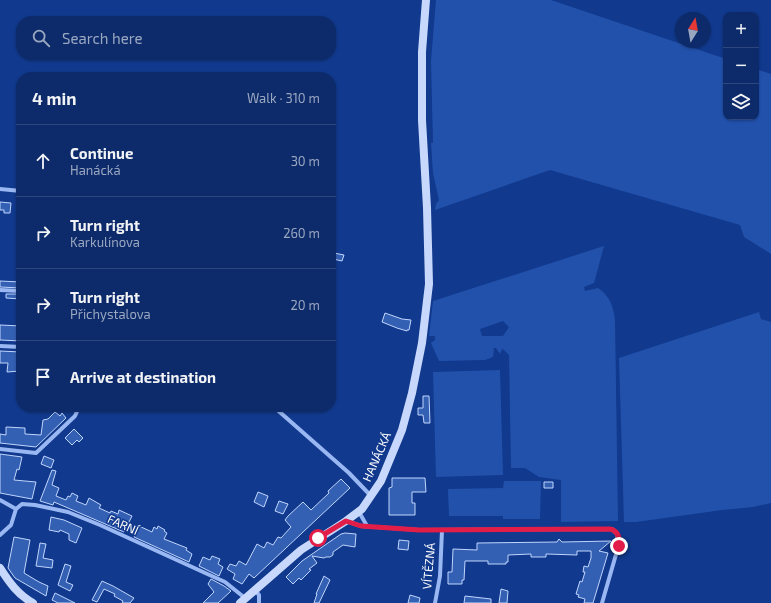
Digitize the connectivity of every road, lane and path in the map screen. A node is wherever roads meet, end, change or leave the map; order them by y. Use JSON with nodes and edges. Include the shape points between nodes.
{"nodes":[{"id":1,"x":426,"y":0,"type":"edge"},
{"id":2,"x":0,"y":189,"type":"edge"},
{"id":3,"x":16,"y":191,"type":"edge"},
{"id":4,"x":0,"y":290,"type":"edge"},
{"id":5,"x":16,"y":292,"type":"edge"},
{"id":6,"x":0,"y":346,"type":"edge"},
{"id":7,"x":16,"y":347,"type":"edge"},
{"id":8,"x":77,"y":412,"type":"edge"},
{"id":9,"x":280,"y":412,"type":"edge"},
{"id":10,"x":0,"y":449,"type":"edge"},
{"id":11,"x":371,"y":496,"type":"junction"},
{"id":12,"x":0,"y":500,"type":"edge"},
{"id":13,"x":16,"y":509,"type":"junction"},
{"id":14,"x":359,"y":512,"type":"junction"},
{"id":15,"x":346,"y":521,"type":"junction"},
{"id":16,"x":368,"y":526,"type":"junction"},
{"id":17,"x":442,"y":530,"type":"junction"},
{"id":18,"x":0,"y":535,"type":"edge"},
{"id":19,"x":0,"y":568,"type":"edge"},
{"id":20,"x":255,"y":590,"type":"junction"},
{"id":21,"x":242,"y":601,"type":"edge"},
{"id":22,"x":29,"y":602,"type":"edge"},
{"id":23,"x":259,"y":603,"type":"edge"},
{"id":24,"x":435,"y":603,"type":"edge"},
{"id":25,"x":602,"y":603,"type":"edge"}],
"edges":[{"from":1,"to":11,"type":"street","name":"HANÁCKÁ","via":[[422,52],[422,120],[429,259],[427,307],[412,393],[402,430],[381,481]]},
{"from":2,"to":3,"type":"street"},
{"from":4,"to":5,"type":"street"},
{"from":6,"to":7,"type":"street"},
{"from":8,"to":10,"type":"street","via":[[36,452]]},
{"from":9,"to":11,"type":"street","via":[[349,473]]},
{"from":11,"to":14,"type":"street","name":"HANÁCKÁ"},
{"from":12,"to":13,"type":"street"},
{"from":13,"to":18,"type":"street","via":[[12,525]]},
{"from":13,"to":21,"type":"street","name":"FARNÍ","via":[[26,504],[68,512],[225,582]]},
{"from":14,"to":15,"type":"street","name":"HANÁCKÁ"},
{"from":14,"to":16,"type":"street"},
{"from":15,"to":16,"type":"street"},
{"from":15,"to":20,"type":"street","name":"HANÁCKÁ","via":[[301,550]]},
{"from":16,"to":17,"type":"street"},
{"from":17,"to":24,"type":"street","name":"VÍTĚZNÁ","via":[[440,576]]},
{"from":17,"to":25,"type":"street","via":[[610,529],[616,532],[619,544]]},
{"from":19,"to":22,"type":"street","via":[[12,586]]},
{"from":20,"to":21,"type":"street","name":"HANÁCKÁ"},
{"from":20,"to":23,"type":"street","via":[[259,595]]}]}
